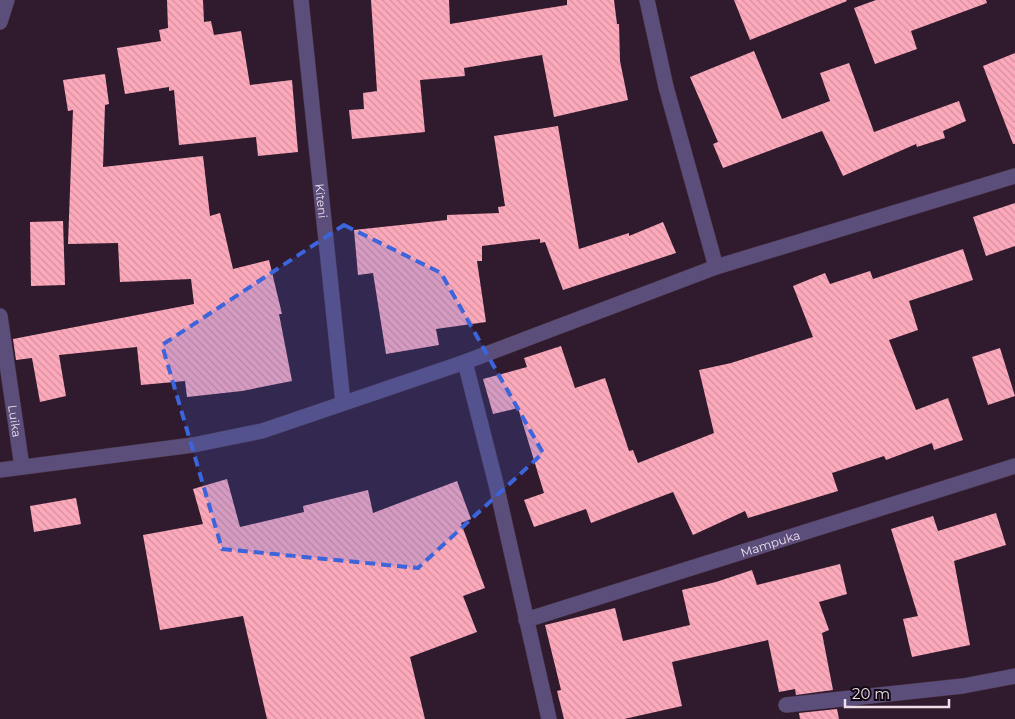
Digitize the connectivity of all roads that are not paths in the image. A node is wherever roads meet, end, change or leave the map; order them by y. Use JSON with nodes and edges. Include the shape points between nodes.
{"nodes":[{"id":1,"x":7,"y":0,"type":"edge"},
{"id":2,"x":301,"y":0,"type":"edge"},
{"id":3,"x":647,"y":0,"type":"edge"},
{"id":4,"x":0,"y":22,"type":"edge"},
{"id":5,"x":1015,"y":176,"type":"edge"},
{"id":6,"x":716,"y":267,"type":"junction"},
{"id":7,"x":0,"y":316,"type":"edge"},
{"id":8,"x":465,"y":362,"type":"junction"},
{"id":9,"x":343,"y":403,"type":"junction"},
{"id":10,"x":22,"y":466,"type":"junction"},
{"id":11,"x":1015,"y":466,"type":"edge"},
{"id":12,"x":0,"y":470,"type":"edge"},
{"id":13,"x":526,"y":620,"type":"junction"},
{"id":14,"x":1015,"y":676,"type":"edge"},
{"id":15,"x":786,"y":705,"type":"dead end"},
{"id":16,"x":549,"y":719,"type":"edge"}],
"edges":[{"from":1,"to":4,"type":"street"},
{"from":2,"to":9,"type":"street","name":"Kiteni"},
{"from":3,"to":6,"type":"street","via":[[666,87]]},
{"from":5,"to":6,"type":"street"},
{"from":6,"to":8,"type":"street"},
{"from":7,"to":10,"type":"street","name":"Luika"},
{"from":8,"to":9,"type":"street"},
{"from":8,"to":13,"type":"street"},
{"from":9,"to":10,"type":"street","via":[[262,431],[194,445]]},
{"from":10,"to":12,"type":"street"},
{"from":11,"to":13,"type":"street","name":"Mampuka"},
{"from":13,"to":16,"type":"street"},
{"from":14,"to":15,"type":"street","via":[[963,686]]}]}
